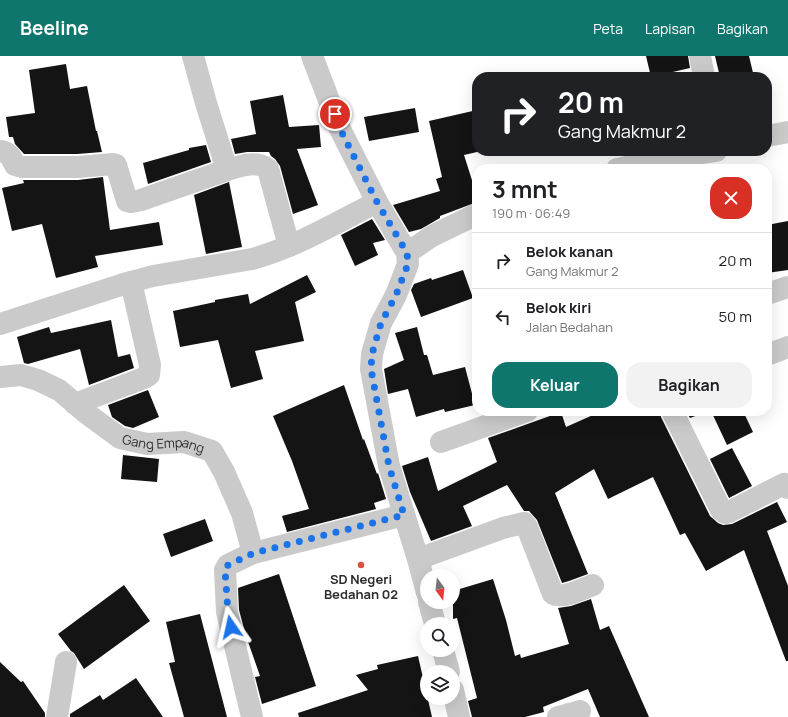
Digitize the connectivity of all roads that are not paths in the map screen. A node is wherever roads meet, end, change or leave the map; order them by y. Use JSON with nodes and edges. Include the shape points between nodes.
{"nodes":[{"id":1,"x":193,"y":56,"type":"edge"},
{"id":2,"x":312,"y":56,"type":"edge"},
{"id":3,"x":700,"y":56,"type":"edge"},
{"id":4,"x":703,"y":72,"type":"edge"},
{"id":5,"x":788,"y":132,"type":"edge"},
{"id":6,"x":772,"y":135,"type":"edge"},
{"id":7,"x":0,"y":151,"type":"edge"},
{"id":8,"x":684,"y":156,"type":"edge"},
{"id":9,"x":640,"y":164,"type":"edge"},
{"id":10,"x":227,"y":170,"type":"junction"},
{"id":11,"x":377,"y":202,"type":"junction"},
{"id":12,"x":472,"y":216,"type":"edge"},
{"id":13,"x":290,"y":246,"type":"junction"},
{"id":14,"x":407,"y":253,"type":"junction"},
{"id":15,"x":131,"y":282,"type":"junction"},
{"id":16,"x":788,"y":287,"type":"edge"},
{"id":17,"x":772,"y":292,"type":"edge"},
{"id":18,"x":0,"y":324,"type":"edge"},
{"id":19,"x":788,"y":347,"type":"edge"},
{"id":20,"x":772,"y":353,"type":"edge"},
{"id":21,"x":0,"y":378,"type":"edge"},
{"id":22,"x":75,"y":404,"type":"junction"},
{"id":23,"x":512,"y":416,"type":"edge"},
{"id":24,"x":674,"y":416,"type":"edge"},
{"id":25,"x":441,"y":442,"type":"dead end"},
{"id":26,"x":788,"y":488,"type":"edge"},
{"id":27,"x":404,"y":515,"type":"junction"},
{"id":28,"x":254,"y":553,"type":"junction"},
{"id":29,"x":418,"y":559,"type":"junction"},
{"id":30,"x":421,"y":569,"type":"edge"},
{"id":31,"x":593,"y":585,"type":"dead end"},
{"id":32,"x":66,"y":662,"type":"dead end"},
{"id":33,"x":456,"y":705,"type":"edge"},
{"id":34,"x":580,"y":711,"type":"dead end"},
{"id":35,"x":56,"y":717,"type":"edge"},
{"id":36,"x":252,"y":717,"type":"edge"},
{"id":37,"x":459,"y":717,"type":"edge"},
{"id":38,"x":558,"y":717,"type":"edge"}],
"edges":[{"from":1,"to":10,"type":"street"},
{"from":2,"to":11,"type":"street","via":[[340,129]]},
{"from":3,"to":4,"type":"street"},
{"from":5,"to":6,"type":"street"},
{"from":7,"to":10,"type":"street","via":[[10,155],[15,165],[22,167],[116,165],[127,201],[131,202]]},
{"from":8,"to":9,"type":"street"},
{"from":10,"to":13,"type":"street","via":[[256,164],[268,169]]},
{"from":11,"to":13,"type":"street"},
{"from":11,"to":14,"type":"street"},
{"from":12,"to":14,"type":"street","via":[[432,236]]},
{"from":13,"to":15,"type":"street","via":[[252,259],[181,270]]},
{"from":14,"to":27,"type":"street","via":[[408,264],[381,323],[372,354],[371,369],[389,466]]},
{"from":15,"to":18,"type":"street"},
{"from":15,"to":22,"type":"street","via":[[150,365],[149,375]]},
{"from":16,"to":17,"type":"street"},
{"from":19,"to":20,"type":"street"},
{"from":21,"to":22,"type":"street","name":"Gang Empang","via":[[21,374],[59,390]]},
{"from":22,"to":28,"type":"street","name":"Gang Empang","via":[[120,438],[148,444],[184,442],[212,451],[242,513]]},
{"from":23,"to":25,"type":"street"},
{"from":24,"to":26,"type":"street","via":[[721,510],[725,513],[784,484]]},
{"from":27,"to":28,"type":"street"},
{"from":27,"to":29,"type":"street"},
{"from":28,"to":36,"type":"street","via":[[228,565],[225,570],[228,612]]},
{"from":29,"to":30,"type":"street"},
{"from":29,"to":31,"type":"street","via":[[503,528],[524,523],[528,527],[553,594],[564,595]]},
{"from":32,"to":35,"type":"street"},
{"from":33,"to":37,"type":"street"},
{"from":34,"to":38,"type":"street"}]}
